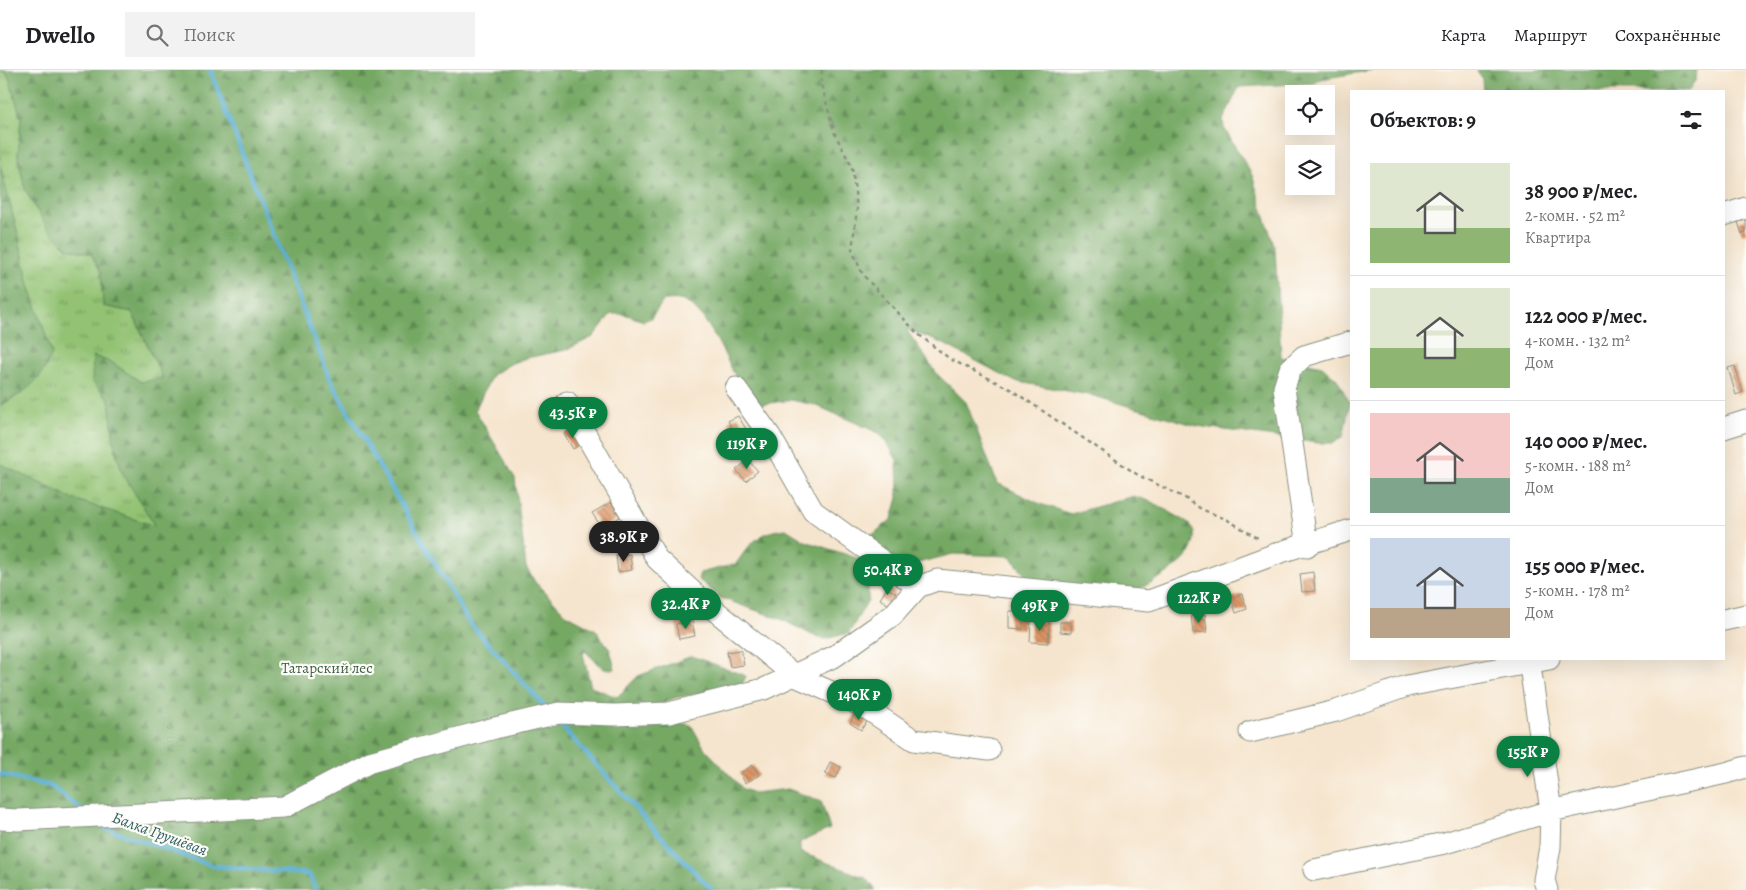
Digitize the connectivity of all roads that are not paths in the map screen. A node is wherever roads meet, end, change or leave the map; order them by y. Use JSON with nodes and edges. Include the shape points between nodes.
{"nodes":[{"id":1,"x":1746,"y":208,"type":"edge"},
{"id":2,"x":1725,"y":215,"type":"edge"},
{"id":3,"x":1350,"y":342,"type":"edge"},
{"id":4,"x":736,"y":388,"type":"dead end"},
{"id":5,"x":567,"y":402,"type":"dead end"},
{"id":6,"x":1746,"y":421,"type":"edge"},
{"id":7,"x":1725,"y":428,"type":"edge"},
{"id":8,"x":1350,"y":530,"type":"edge"},
{"id":9,"x":1307,"y":546,"type":"junction"},
{"id":10,"x":918,"y":587,"type":"junction"},
{"id":11,"x":1746,"y":615,"type":"edge"},
{"id":12,"x":1725,"y":620,"type":"edge"},
{"id":13,"x":1536,"y":660,"type":"edge"},
{"id":14,"x":794,"y":676,"type":"junction"},
{"id":15,"x":1250,"y":732,"type":"dead end"},
{"id":16,"x":989,"y":750,"type":"dead end"},
{"id":17,"x":1746,"y":767,"type":"edge"},
{"id":18,"x":1551,"y":811,"type":"junction"},
{"id":19,"x":0,"y":819,"type":"edge"},
{"id":20,"x":1314,"y":870,"type":"dead end"},
{"id":21,"x":1547,"y":890,"type":"edge"}],
"edges":[{"from":1,"to":2,"type":"street"},
{"from":3,"to":9,"type":"street","via":[[1304,356],[1290,369],[1284,388]]},
{"from":4,"to":10,"type":"street","via":[[770,436],[813,512]]},
{"from":5,"to":14,"type":"street","via":[[657,559]]},
{"from":6,"to":7,"type":"street"},
{"from":8,"to":9,"type":"street"},
{"from":9,"to":10,"type":"street","via":[[1281,552],[1149,601],[937,580]]},
{"from":10,"to":14,"type":"street","via":[[893,615],[835,656]]},
{"from":11,"to":12,"type":"street"},
{"from":13,"to":15,"type":"street","via":[[1407,686],[1336,711]]},
{"from":13,"to":18,"type":"street"},
{"from":14,"to":16,"type":"street","via":[[863,706],[914,740]]},
{"from":14,"to":19,"type":"street","via":[[764,689],[670,713],[559,713],[494,728],[370,762],[284,807]]},
{"from":17,"to":18,"type":"street"},
{"from":18,"to":20,"type":"street","via":[[1445,843]]},
{"from":18,"to":21,"type":"street","via":[[1550,847],[1544,880]]}]}
